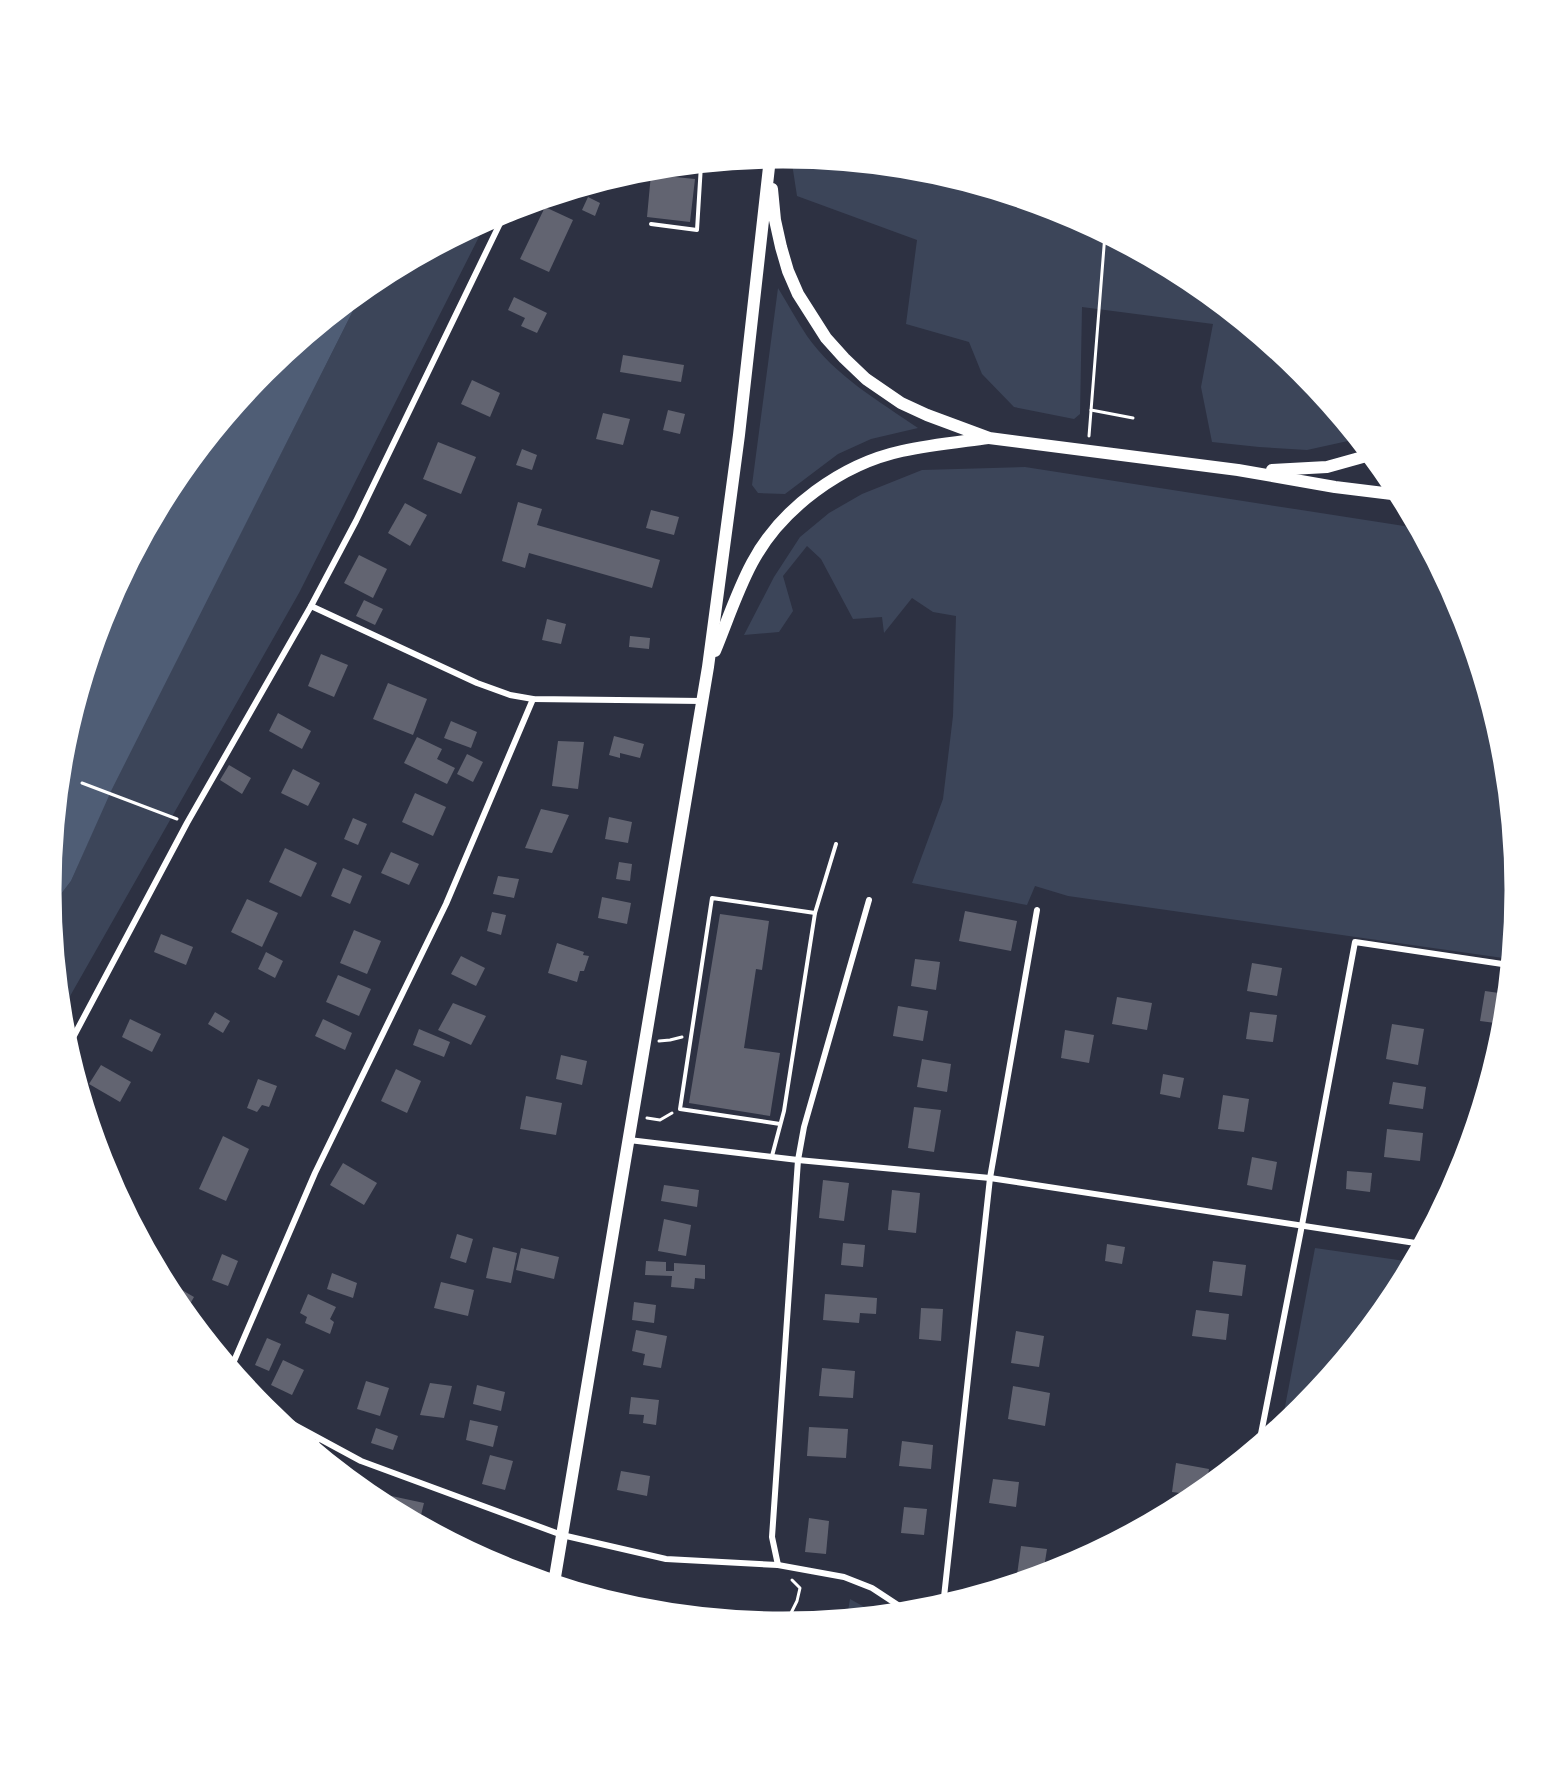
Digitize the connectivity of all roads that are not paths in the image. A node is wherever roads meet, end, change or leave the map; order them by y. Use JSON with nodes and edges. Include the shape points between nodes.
{"nodes":[{"id":1,"x":769,"y":168,"type":"edge"},
{"id":2,"x":771,"y":168,"type":"edge"},
{"id":3,"x":700,"y":172,"type":"edge"},
{"id":4,"x":651,"y":224,"type":"dead end"},
{"id":5,"x":499,"y":225,"type":"edge"},
{"id":6,"x":989,"y":438,"type":"junction"},
{"id":7,"x":1362,"y":457,"type":"edge"},
{"id":8,"x":1238,"y":470,"type":"junction"},
{"id":9,"x":1387,"y":493,"type":"edge"},
{"id":10,"x":311,"y":606,"type":"junction"},
{"id":11,"x":708,"y":667,"type":"junction"},
{"id":12,"x":533,"y":699,"type":"junction"},
{"id":13,"x":702,"y":701,"type":"junction"},
{"id":14,"x":836,"y":844,"type":"dead end"},
{"id":15,"x":869,"y":900,"type":"dead end"},
{"id":16,"x":1037,"y":910,"type":"dead end"},
{"id":17,"x":815,"y":913,"type":"junction"},
{"id":18,"x":1502,"y":964,"type":"edge"},
{"id":19,"x":75,"y":1034,"type":"edge"},
{"id":20,"x":780,"y":1124,"type":"junction"},
{"id":21,"x":629,"y":1140,"type":"junction"},
{"id":22,"x":772,"y":1157,"type":"junction"},
{"id":23,"x":798,"y":1160,"type":"junction"},
{"id":24,"x":990,"y":1178,"type":"junction"},
{"id":25,"x":1302,"y":1225,"type":"junction"},
{"id":26,"x":1414,"y":1243,"type":"edge"},
{"id":27,"x":234,"y":1361,"type":"edge"},
{"id":28,"x":298,"y":1426,"type":"edge"},
{"id":29,"x":1261,"y":1433,"type":"edge"},
{"id":30,"x":318,"y":1437,"type":"junction"},
{"id":31,"x":317,"y":1443,"type":"edge"},
{"id":32,"x":562,"y":1535,"type":"junction"},
{"id":33,"x":778,"y":1565,"type":"junction"},
{"id":34,"x":555,"y":1576,"type":"edge"},
{"id":35,"x":944,"y":1594,"type":"edge"},
{"id":36,"x":896,"y":1604,"type":"edge"}],
"edges":[{"from":1,"to":11,"type":"main road","via":[[740,435]]},
{"from":2,"to":6,"type":"main road","via":[[775,220],[788,271],[826,338],[866,379],[901,403]]},
{"from":3,"to":4,"type":"lane","via":[[696,230]]},
{"from":5,"to":10,"type":"street"},
{"from":6,"to":8,"type":"main road"},
{"from":6,"to":11,"type":"main road","via":[[877,459],[848,471],[800,503],[769,536],[752,562]]},
{"from":7,"to":8,"type":"main road","via":[[1327,467]]},
{"from":8,"to":9,"type":"main road"},
{"from":10,"to":12,"type":"street","via":[[477,683]]},
{"from":10,"to":19,"type":"street","via":[[187,823]]},
{"from":11,"to":13,"type":"main road"},
{"from":12,"to":13,"type":"street"},
{"from":12,"to":27,"type":"street","via":[[446,904],[315,1173]]},
{"from":13,"to":21,"type":"main road"},
{"from":14,"to":17,"type":"lane"},
{"from":15,"to":23,"type":"street"},
{"from":16,"to":24,"type":"street"},
{"from":17,"to":20,"type":"lane"},
{"from":17,"to":20,"type":"lane","via":[[712,898],[680,1109]]},
{"from":18,"to":25,"type":"street","via":[[1355,942]]},
{"from":20,"to":22,"type":"lane"},
{"from":21,"to":22,"type":"street"},
{"from":21,"to":32,"type":"main road"},
{"from":22,"to":23,"type":"street"},
{"from":23,"to":24,"type":"street"},
{"from":23,"to":33,"type":"street","via":[[771,1537]]},
{"from":24,"to":25,"type":"street"},
{"from":24,"to":35,"type":"street"},
{"from":25,"to":26,"type":"street"},
{"from":25,"to":29,"type":"street"},
{"from":28,"to":30,"type":"street"},
{"from":30,"to":31,"type":"lane"},
{"from":30,"to":32,"type":"street","via":[[362,1461]]},
{"from":32,"to":33,"type":"street","via":[[666,1559]]},
{"from":32,"to":34,"type":"main road"},
{"from":33,"to":36,"type":"street","via":[[844,1577],[872,1588]]}]}
